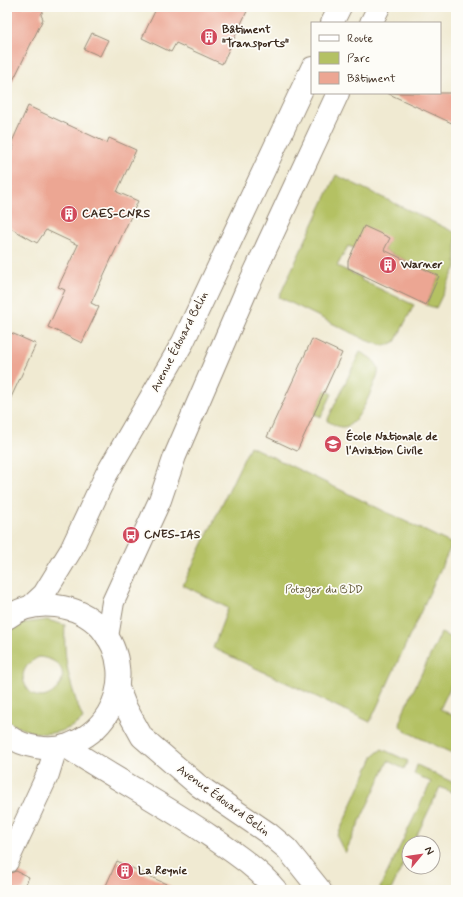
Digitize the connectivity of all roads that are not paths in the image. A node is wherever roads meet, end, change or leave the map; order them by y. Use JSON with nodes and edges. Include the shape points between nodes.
{"nodes":[{"id":1,"x":340,"y":7,"type":"edge"},
{"id":2,"x":379,"y":7,"type":"edge"},
{"id":3,"x":332,"y":22,"type":"edge"},
{"id":4,"x":372,"y":22,"type":"edge"},
{"id":5,"x":311,"y":70,"type":"edge"},
{"id":6,"x":338,"y":94,"type":"edge"},
{"id":7,"x":30,"y":607,"type":"junction"},
{"id":8,"x":7,"y":618,"type":"edge"},
{"id":9,"x":107,"y":638,"type":"junction"},
{"id":10,"x":118,"y":688,"type":"junction"},
{"id":11,"x":7,"y":735,"type":"edge"},
{"id":12,"x":60,"y":747,"type":"junction"},
{"id":13,"x":7,"y":862,"type":"edge"},
{"id":14,"x":276,"y":890,"type":"edge"},
{"id":15,"x":320,"y":890,"type":"edge"}],
"edges":[{"from":1,"to":3,"type":"street"},
{"from":2,"to":4,"type":"street"},
{"from":5,"to":7,"type":"street","name":"Avenue Édouard Belin","via":[[183,342],[106,475],[71,550],[44,594]]},
{"from":6,"to":9,"type":"street","via":[[246,291],[175,456],[160,500],[114,602]]},
{"from":7,"to":8,"type":"street"},
{"from":7,"to":9,"type":"street","via":[[64,607],[80,613],[95,623]]},
{"from":9,"to":10,"type":"street","via":[[115,653],[119,670]]},
{"from":10,"to":12,"type":"street","via":[[112,707],[101,724],[91,734]]},
{"from":10,"to":15,"type":"street","name":"Avenue Édouard Belin","via":[[142,736],[199,786],[273,837],[300,863]]},
{"from":11,"to":12,"type":"street","via":[[13,740],[34,747]]},
{"from":12,"to":13,"type":"street"},
{"from":12,"to":14,"type":"street","via":[[177,813],[246,861]]}]}
